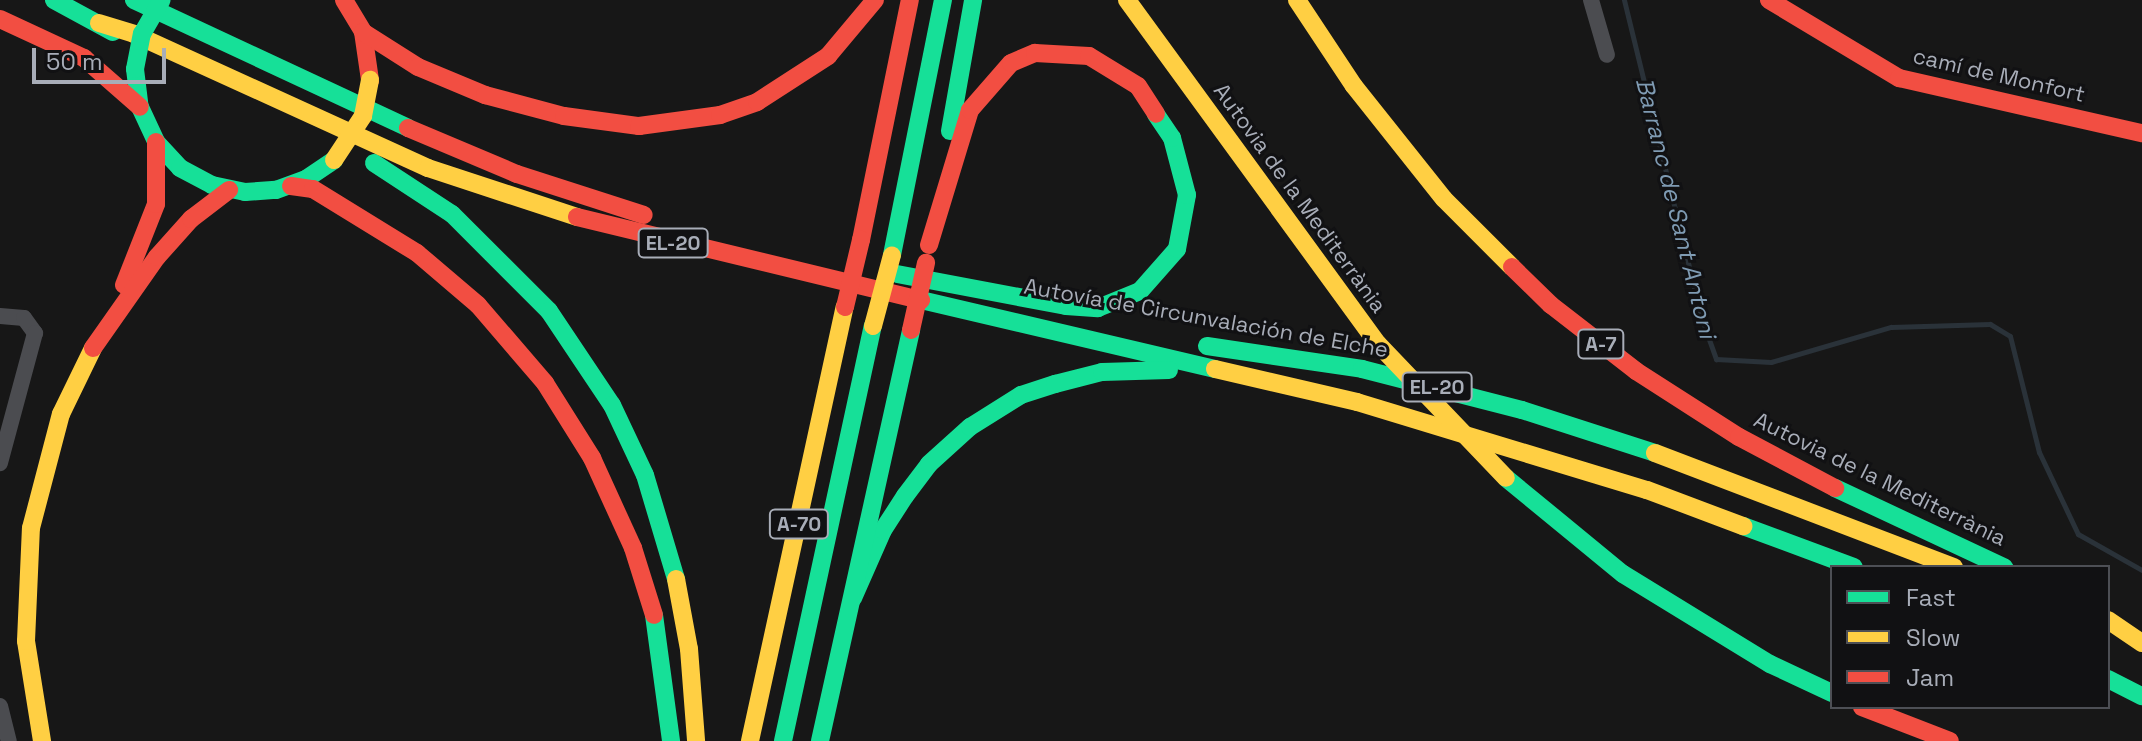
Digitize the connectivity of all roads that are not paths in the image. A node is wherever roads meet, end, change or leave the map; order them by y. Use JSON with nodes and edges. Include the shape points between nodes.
{"nodes":[{"id":1,"x":54,"y":0,"type":"edge"},
{"id":2,"x":134,"y":0,"type":"edge"},
{"id":3,"x":162,"y":0,"type":"edge"},
{"id":4,"x":344,"y":0,"type":"edge"},
{"id":5,"x":875,"y":0,"type":"edge"},
{"id":6,"x":910,"y":0,"type":"edge"},
{"id":7,"x":943,"y":0,"type":"edge"},
{"id":8,"x":973,"y":0,"type":"edge"},
{"id":9,"x":1127,"y":0,"type":"edge"},
{"id":10,"x":1297,"y":0,"type":"edge"},
{"id":11,"x":1591,"y":0,"type":"edge"},
{"id":12,"x":1769,"y":0,"type":"edge"},
{"id":13,"x":0,"y":19,"type":"edge"},
{"id":14,"x":99,"y":23,"type":"junction"},
{"id":15,"x":363,"y":32,"type":"junction"},
{"id":16,"x":1607,"y":55,"type":"dead end"},
{"id":17,"x":140,"y":107,"type":"junction"},
{"id":18,"x":2142,"y":133,"type":"edge"},
{"id":19,"x":156,"y":142,"type":"junction"},
{"id":20,"x":291,"y":186,"type":"junction"},
{"id":21,"x":229,"y":190,"type":"junction"},
{"id":22,"x":927,"y":254,"type":"junction"},
{"id":23,"x":902,"y":275,"type":"junction"},
{"id":24,"x":0,"y":316,"type":"edge"},
{"id":25,"x":98,"y":339,"type":"junction"},
{"id":26,"x":1274,"y":381,"type":"junction"},
{"id":27,"x":0,"y":463,"type":"edge"},
{"id":28,"x":1849,"y":565,"type":"edge"},
{"id":29,"x":1949,"y":565,"type":"edge"},
{"id":30,"x":2000,"y":565,"type":"edge"},
{"id":31,"x":853,"y":598,"type":"junction"},
{"id":32,"x":2110,"y":621,"type":"edge"},
{"id":33,"x":2110,"y":639,"type":"edge"},
{"id":34,"x":2142,"y":643,"type":"edge"},
{"id":35,"x":2142,"y":651,"type":"edge"},
{"id":36,"x":2110,"y":680,"type":"edge"},
{"id":37,"x":1830,"y":692,"type":"edge"},
{"id":38,"x":2142,"y":696,"type":"edge"},
{"id":39,"x":0,"y":706,"type":"edge"},
{"id":40,"x":1867,"y":709,"type":"edge"},
{"id":41,"x":9,"y":741,"type":"edge"},
{"id":42,"x":42,"y":741,"type":"edge"},
{"id":43,"x":671,"y":741,"type":"edge"},
{"id":44,"x":696,"y":741,"type":"edge"},
{"id":45,"x":750,"y":741,"type":"edge"},
{"id":46,"x":783,"y":741,"type":"edge"},
{"id":47,"x":820,"y":741,"type":"edge"},
{"id":48,"x":1950,"y":741,"type":"edge"}],
"edges":[{"from":1,"to":14,"type":"main road","number":"EL-20"},
{"from":2,"to":23,"type":"main road","number":"EL-20","via":[[300,80],[517,174],[630,212]]},
{"from":3,"to":17,"type":"main road","bridge":true,"via":[[142,34],[135,69]]},
{"from":4,"to":15,"type":"main road"},
{"from":5,"to":15,"type":"main road","via":[[828,56],[757,102],[720,115],[639,126],[564,116],[485,95],[418,67]]},
{"from":6,"to":45,"type":"main road","number":"A-70","bridge":true},
{"from":7,"to":46,"type":"main road","number":"A-70","bridge":true},
{"from":8,"to":22,"type":"main road"},
{"from":9,"to":37,"type":"main road","name":"Autovia de la Mediterrània","bridge":true,"via":[[1378,344],[1506,478],[1623,574],[1758,657]]},
{"from":10,"to":30,"type":"main road","name":"Autovia de la Mediterrània","number":"A-7","via":[[1354,86],[1444,199],[1551,305],[1636,371],[1739,437]]},
{"from":11,"to":16,"type":"street"},
{"from":12,"to":18,"type":"main road","name":"camí de Monfort","via":[[1899,78]]},
{"from":13,"to":17,"type":"main road","via":[[84,58]]},
{"from":14,"to":26,"type":"main road","number":"EL-20","via":[[134,34],[428,168],[510,197],[623,231]]},
{"from":14,"to":44,"type":"main road","via":[[404,180],[484,243],[549,311],[612,405],[663,526],[683,603]]},
{"from":15,"to":20,"type":"main road","bridge":true,"via":[[370,80],[363,116],[334,160]]},
{"from":17,"to":19,"type":"main road"},
{"from":19,"to":21,"type":"main road","via":[[180,168]]},
{"from":19,"to":25,"type":"main road","via":[[156,204]]},
{"from":20,"to":21,"type":"main road"},
{"from":20,"to":43,"type":"main road","via":[[313,189],[417,253],[478,305],[545,383],[592,458],[633,548],[656,621]]},
{"from":21,"to":25,"type":"main road","via":[[165,247]]},
{"from":22,"to":23,"type":"main road","via":[[970,110],[1011,63],[1035,53],[1089,56],[1138,86],[1172,138],[1187,195],[1177,249],[1140,291],[1118,303],[1066,306]]},
{"from":22,"to":31,"type":"main road","bridge":true},
{"from":23,"to":29,"type":"main road","name":"Autovía de Circunvalación de Elche","number":"EL-20","via":[[1005,306],[1242,353],[1362,369],[1464,394],[1724,476]]},
{"from":24,"to":27,"type":"street","via":[[24,318],[35,333]]},
{"from":25,"to":42,"type":"main road","via":[[61,414],[31,528],[26,641]]},
{"from":26,"to":28,"type":"main road","number":"EL-20","via":[[1647,490]]},
{"from":26,"to":31,"type":"main road","via":[[1136,368],[1021,395],[970,427],[929,464],[883,530]]},
{"from":31,"to":47,"type":"main road"},
{"from":32,"to":34,"type":"main road"},
{"from":33,"to":35,"type":"main road"},
{"from":36,"to":38,"type":"main road"},
{"from":39,"to":41,"type":"street"},
{"from":40,"to":48,"type":"main road"}]}
